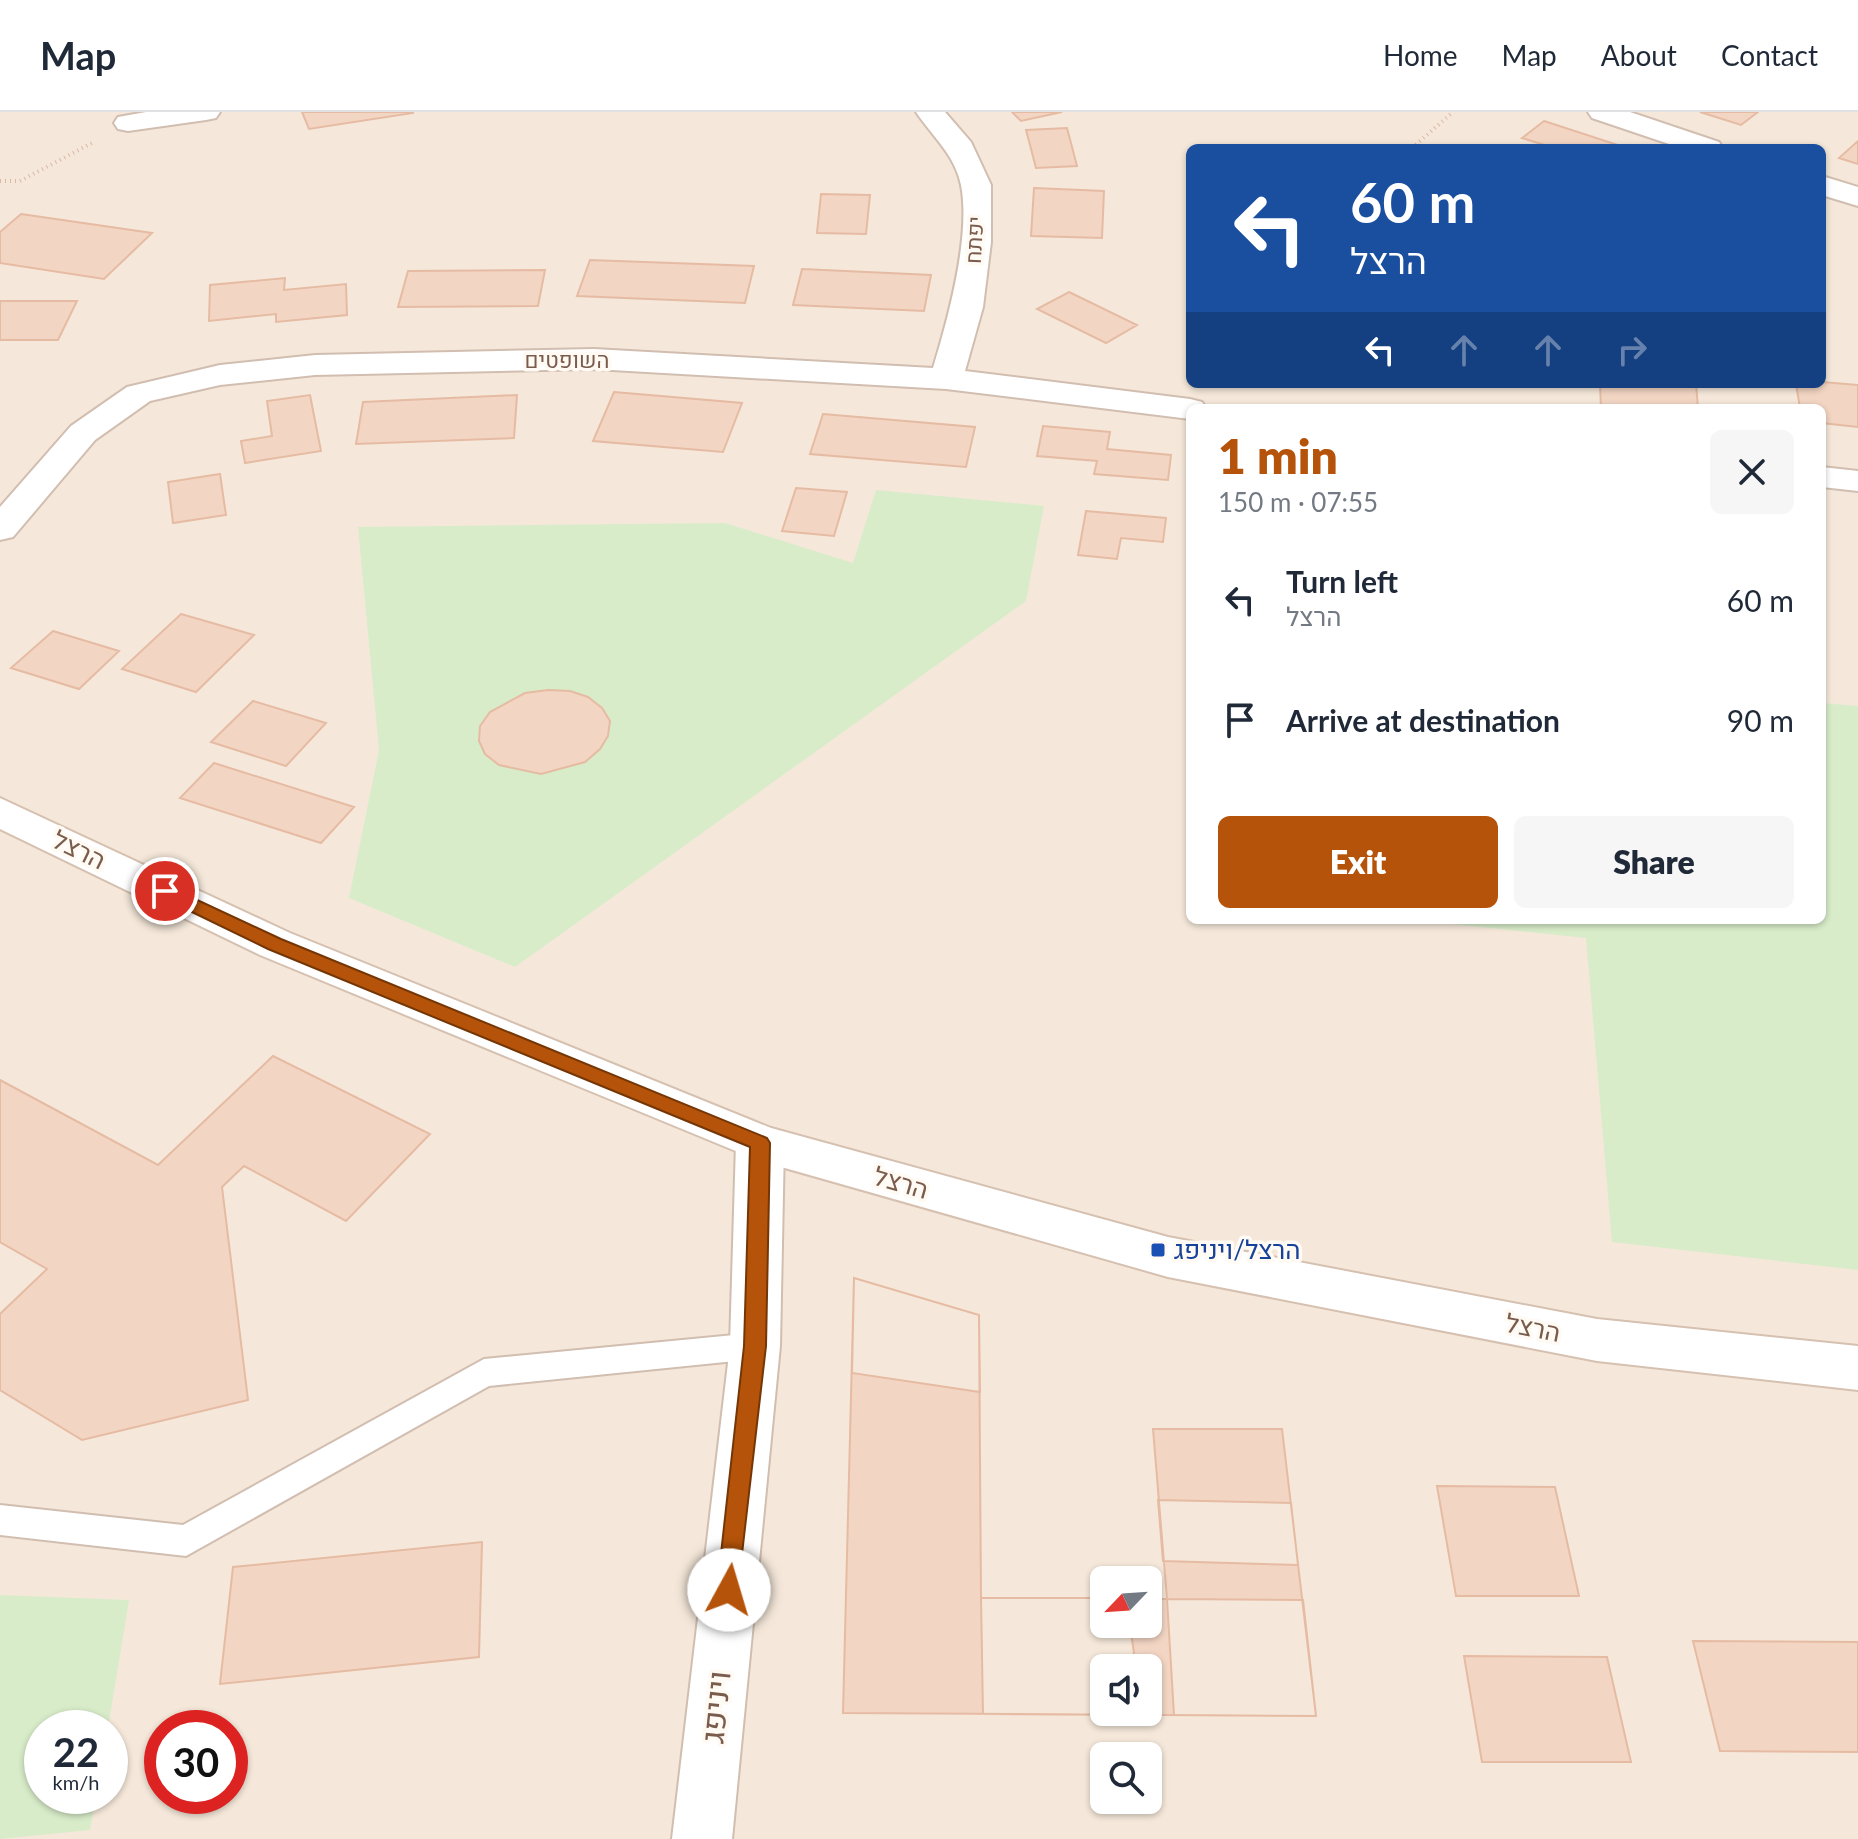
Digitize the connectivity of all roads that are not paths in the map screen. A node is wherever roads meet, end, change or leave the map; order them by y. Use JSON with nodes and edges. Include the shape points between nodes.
{"nodes":[{"id":1,"x":206,"y":112,"type":"edge"},
{"id":2,"x":930,"y":112,"type":"edge"},
{"id":3,"x":1602,"y":112,"type":"edge"},
{"id":4,"x":128,"y":123,"type":"road end"},
{"id":5,"x":1697,"y":144,"type":"edge"},
{"id":6,"x":1826,"y":186,"type":"edge"},
{"id":7,"x":1858,"y":197,"type":"edge"},
{"id":8,"x":946,"y":379,"type":"junction"},
{"id":9,"x":1186,"y":409,"type":"edge"},
{"id":10,"x":1826,"y":477,"type":"edge"},
{"id":11,"x":1858,"y":481,"type":"edge"},
{"id":12,"x":0,"y":529,"type":"edge"},
{"id":13,"x":0,"y":812,"type":"edge"},
{"id":14,"x":760,"y":1143,"type":"junction"},
{"id":15,"x":755,"y":1346,"type":"junction"},
{"id":16,"x":1858,"y":1368,"type":"edge"},
{"id":17,"x":0,"y":1520,"type":"edge"},
{"id":18,"x":702,"y":1839,"type":"edge"}],
"edges":[{"from":1,"to":4,"type":"street"},
{"from":2,"to":8,"type":"street","name":"יפתח","via":[[957,142],[976,185],[976,242],[967,307]]},
{"from":3,"to":5,"type":"street"},
{"from":6,"to":7,"type":"street"},
{"from":8,"to":9,"type":"street","name":"השופטים"},
{"from":8,"to":12,"type":"street","name":"השופטים","via":[[594,359],[315,365],[220,375],[139,394],[83,433]]},
{"from":10,"to":11,"type":"street"},
{"from":13,"to":14,"type":"street","name":"הרצל","via":[[275,944]]},
{"from":14,"to":15,"type":"street","name":"ויניפג"},
{"from":14,"to":16,"type":"street","name":"הרצל","via":[[1168,1257],[1597,1340]]},
{"from":15,"to":17,"type":"lane","via":[[484,1373],[186,1541]]},
{"from":15,"to":18,"type":"street","name":"ויניפג"}]}
